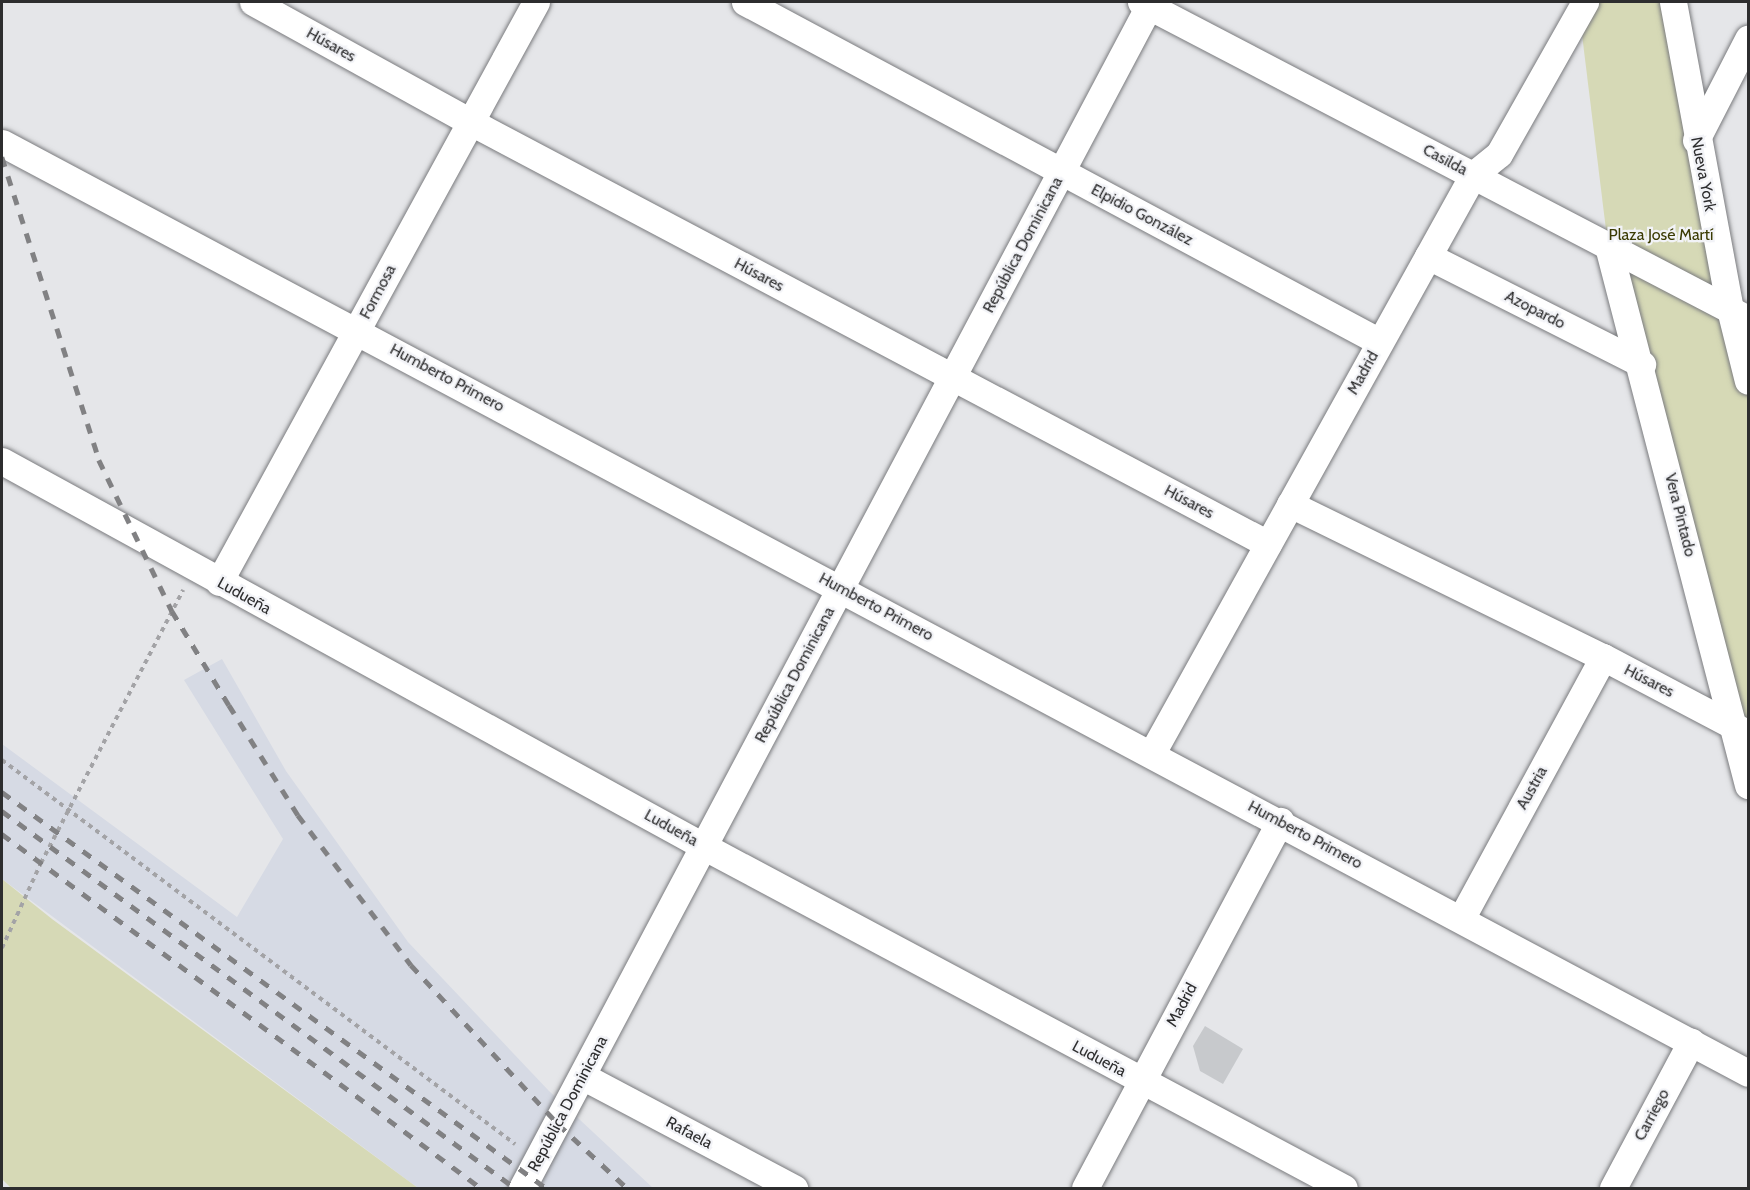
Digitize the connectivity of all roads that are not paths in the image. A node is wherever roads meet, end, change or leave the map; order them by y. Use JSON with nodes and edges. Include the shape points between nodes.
{"nodes":[{"id":1,"x":253,"y":2,"type":"edge"},
{"id":2,"x":536,"y":2,"type":"edge"},
{"id":3,"x":745,"y":2,"type":"edge"},
{"id":4,"x":1585,"y":2,"type":"edge"},
{"id":5,"x":1673,"y":2,"type":"edge"},
{"id":6,"x":1147,"y":3,"type":"edge"},
{"id":7,"x":1749,"y":39,"type":"edge"},
{"id":8,"x":469,"y":121,"type":"junction"},
{"id":9,"x":1696,"y":140,"type":"junction"},
{"id":10,"x":2,"y":143,"type":"edge"},
{"id":11,"x":1061,"y":172,"type":"junction"},
{"id":12,"x":1473,"y":175,"type":"junction"},
{"id":13,"x":1608,"y":246,"type":"junction"},
{"id":14,"x":1428,"y":256,"type":"junction"},
{"id":15,"x":1739,"y":314,"type":"edge"},
{"id":16,"x":358,"y":330,"type":"junction"},
{"id":17,"x":1380,"y":342,"type":"junction"},
{"id":18,"x":1642,"y":364,"type":"junction"},
{"id":19,"x":952,"y":379,"type":"junction"},
{"id":20,"x":1749,"y":381,"type":"edge"},
{"id":21,"x":2,"y":461,"type":"edge"},
{"id":22,"x":1290,"y":504,"type":"junction"},
{"id":23,"x":1268,"y":544,"type":"junction"},
{"id":24,"x":219,"y":582,"type":"junction"},
{"id":25,"x":841,"y":588,"type":"junction"},
{"id":26,"x":1603,"y":657,"type":"junction"},
{"id":27,"x":1742,"y":730,"type":"edge"},
{"id":28,"x":1152,"y":753,"type":"junction"},
{"id":29,"x":1749,"y":785,"type":"edge"},
{"id":30,"x":1280,"y":821,"type":"junction"},
{"id":31,"x":705,"y":847,"type":"junction"},
{"id":32,"x":1461,"y":919,"type":"junction"},
{"id":33,"x":1691,"y":1042,"type":"junction"},
{"id":34,"x":1749,"y":1073,"type":"edge"},
{"id":35,"x":584,"y":1077,"type":"junction"},
{"id":36,"x":1141,"y":1082,"type":"junction"},
{"id":37,"x":522,"y":1188,"type":"edge"},
{"id":38,"x":794,"y":1188,"type":"edge"},
{"id":39,"x":1085,"y":1188,"type":"edge"},
{"id":40,"x":1344,"y":1188,"type":"edge"},
{"id":41,"x":1613,"y":1188,"type":"edge"}],
"edges":[{"from":1,"to":8,"type":"street","name":"Húsares"},
{"from":2,"to":8,"type":"street","name":"Formosa"},
{"from":3,"to":11,"type":"street","name":"Elpidio González"},
{"from":4,"to":12,"type":"street","name":"Madrid","via":[[1499,154]]},
{"from":5,"to":9,"type":"street","name":"Nueva York"},
{"from":6,"to":11,"type":"street","name":"República Dominicana"},
{"from":6,"to":12,"type":"street","name":"Casilda"},
{"from":7,"to":9,"type":"street"},
{"from":8,"to":16,"type":"street","name":"Formosa"},
{"from":8,"to":19,"type":"street","name":"Húsares"},
{"from":9,"to":15,"type":"street","name":"Nueva York"},
{"from":10,"to":16,"type":"street","name":"Humberto Primero"},
{"from":11,"to":17,"type":"street","name":"Elpidio González"},
{"from":11,"to":19,"type":"street","name":"República Dominicana"},
{"from":12,"to":13,"type":"street","name":"Casilda"},
{"from":12,"to":14,"type":"street","name":"Madrid"},
{"from":13,"to":15,"type":"street","name":"Casilda"},
{"from":13,"to":18,"type":"street","name":"Vera Pintado"},
{"from":14,"to":17,"type":"street","name":"Madrid"},
{"from":14,"to":18,"type":"street","name":"Azopardo"},
{"from":15,"to":20,"type":"street","name":"Nueva York"},
{"from":16,"to":24,"type":"street","name":"Formosa"},
{"from":16,"to":25,"type":"street","name":"Humberto Primero"},
{"from":17,"to":22,"type":"street","name":"Madrid"},
{"from":18,"to":27,"type":"street","name":"Vera Pintado"},
{"from":19,"to":23,"type":"street","name":"Húsares"},
{"from":19,"to":25,"type":"street","name":"República Dominicana"},
{"from":21,"to":24,"type":"street","name":"Ludueña"},
{"from":22,"to":23,"type":"street","name":"Madrid"},
{"from":22,"to":26,"type":"street","name":"Húsares"},
{"from":23,"to":28,"type":"street","name":"Madrid"},
{"from":24,"to":31,"type":"street","name":"Ludueña"},
{"from":25,"to":28,"type":"street","name":"Humberto Primero"},
{"from":25,"to":31,"type":"street","name":"República Dominicana"},
{"from":26,"to":27,"type":"street","name":"Húsares"},
{"from":26,"to":32,"type":"street","name":"Austria"},
{"from":27,"to":29,"type":"street","name":"Vera Pintado"},
{"from":28,"to":30,"type":"street","name":"Humberto Primero"},
{"from":30,"to":32,"type":"street","name":"Humberto Primero"},
{"from":30,"to":36,"type":"street","name":"Madrid"},
{"from":31,"to":35,"type":"street","name":"República Dominicana"},
{"from":31,"to":36,"type":"street","name":"Ludueña"},
{"from":32,"to":33,"type":"street","name":"Humberto Primero"},
{"from":33,"to":34,"type":"street","name":"Humberto Primero"},
{"from":33,"to":41,"type":"street","name":"Carriego"},
{"from":35,"to":37,"type":"street","name":"República Dominicana"},
{"from":35,"to":38,"type":"street","name":"Rafaela"},
{"from":36,"to":39,"type":"street","name":"Madrid"},
{"from":36,"to":40,"type":"street","name":"Ludueña"}]}
